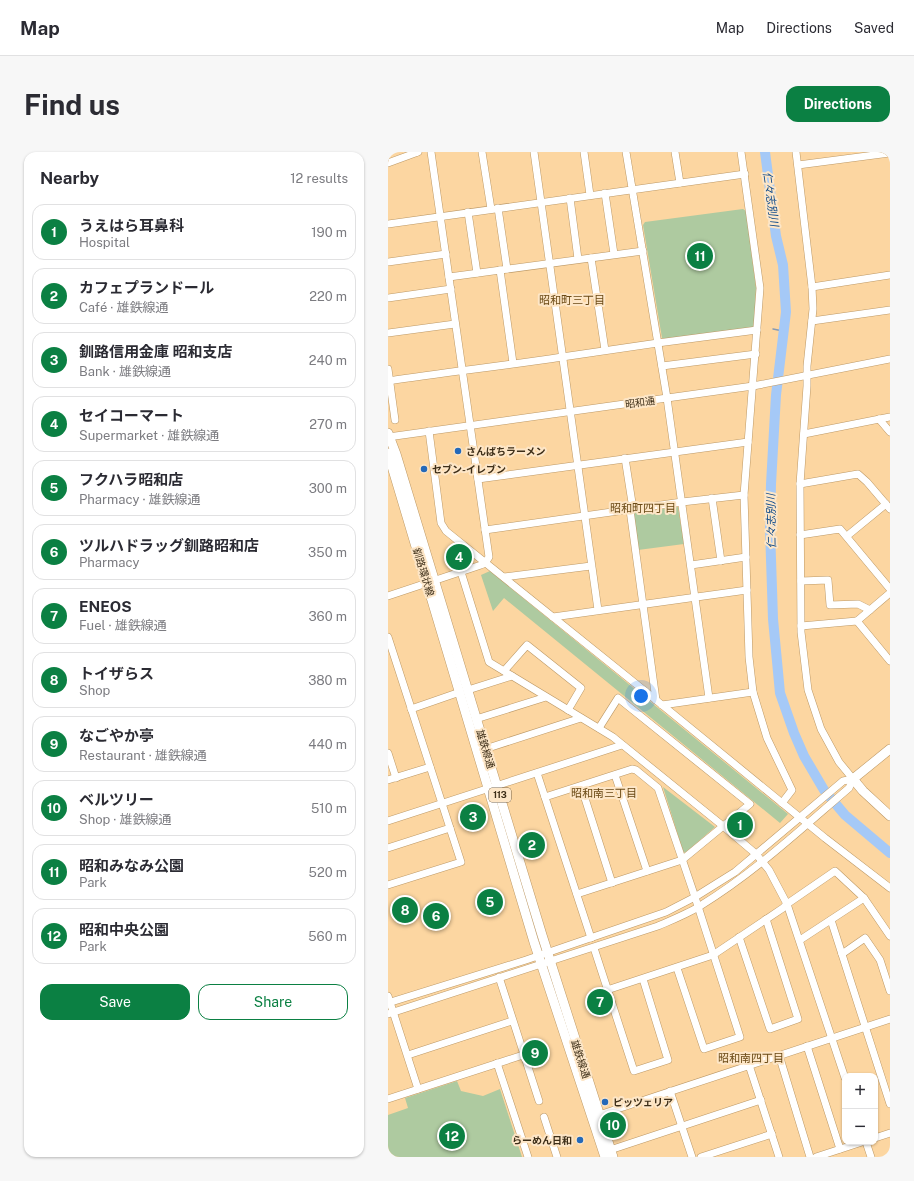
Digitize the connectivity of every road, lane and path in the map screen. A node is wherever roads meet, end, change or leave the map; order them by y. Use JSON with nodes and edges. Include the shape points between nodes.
{"nodes":[{"id":1,"x":418,"y":152,"type":"edge"},
{"id":2,"x":431,"y":152,"type":"edge"},
{"id":3,"x":482,"y":152,"type":"edge"},
{"id":4,"x":534,"y":152,"type":"edge"},
{"id":5,"x":584,"y":152,"type":"edge"},
{"id":6,"x":626,"y":152,"type":"edge"},
{"id":7,"x":675,"y":152,"type":"edge"},
{"id":8,"x":741,"y":152,"type":"edge"},
{"id":9,"x":796,"y":152,"type":"edge"},
{"id":10,"x":890,"y":153,"type":"edge"},
{"id":11,"x":388,"y":163,"type":"edge"},
{"id":12,"x":798,"y":165,"type":"junction"},
{"id":13,"x":745,"y":174,"type":"junction"},
{"id":14,"x":680,"y":183,"type":"junction"},
{"id":15,"x":632,"y":190,"type":"junction"},
{"id":16,"x":605,"y":193,"type":"junction"},
{"id":17,"x":590,"y":195,"type":"junction"},
{"id":18,"x":570,"y":198,"type":"junction"},
{"id":19,"x":540,"y":202,"type":"junction"},
{"id":20,"x":495,"y":209,"type":"junction"},
{"id":21,"x":468,"y":212,"type":"junction"},
{"id":22,"x":441,"y":216,"type":"junction"},
{"id":23,"x":388,"y":224,"type":"edge"},
{"id":24,"x":643,"y":251,"type":"junction"},
{"id":25,"x":446,"y":254,"type":"junction"},
{"id":26,"x":614,"y":254,"type":"junction"},
{"id":27,"x":591,"y":258,"type":"junction"},
{"id":28,"x":578,"y":259,"type":"junction"},
{"id":29,"x":388,"y":262,"type":"edge"},
{"id":30,"x":549,"y":263,"type":"junction"},
{"id":31,"x":504,"y":269,"type":"junction"},
{"id":32,"x":477,"y":273,"type":"junction"},
{"id":33,"x":890,"y":276,"type":"edge"},
{"id":34,"x":449,"y":277,"type":"junction"},
{"id":35,"x":812,"y":287,"type":"junction"},
{"id":36,"x":451,"y":289,"type":"junction"},
{"id":37,"x":388,"y":298,"type":"edge"},
{"id":38,"x":890,"y":310,"type":"edge"},
{"id":39,"x":812,"y":321,"type":"junction"},
{"id":40,"x":455,"y":324,"type":"junction"},
{"id":41,"x":757,"y":330,"type":"junction"},
{"id":42,"x":388,"y":333,"type":"edge"},
{"id":43,"x":658,"y":344,"type":"junction"},
{"id":44,"x":604,"y":350,"type":"junction"},
{"id":45,"x":756,"y":354,"type":"junction"},
{"id":46,"x":562,"y":357,"type":"junction"},
{"id":47,"x":890,"y":359,"type":"edge"},
{"id":48,"x":513,"y":364,"type":"junction"},
{"id":49,"x":662,"y":366,"type":"junction"},
{"id":50,"x":388,"y":369,"type":"edge"},
{"id":51,"x":462,"y":371,"type":"junction"},
{"id":52,"x":804,"y":376,"type":"junction"},
{"id":53,"x":389,"y":381,"type":"edge"},
{"id":54,"x":756,"y":386,"type":"junction"},
{"id":55,"x":667,"y":398,"type":"junction"},
{"id":56,"x":569,"y":412,"type":"junction"},
{"id":57,"x":890,"y":417,"type":"edge"},
{"id":58,"x":879,"y":419,"type":"junction"},
{"id":59,"x":395,"y":420,"type":"dead end"},
{"id":60,"x":469,"y":426,"type":"junction"},
{"id":61,"x":429,"y":431,"type":"junction"},
{"id":62,"x":890,"y":432,"type":"edge"},
{"id":63,"x":804,"y":434,"type":"junction"},
{"id":64,"x":388,"y":436,"type":"edge"},
{"id":65,"x":748,"y":442,"type":"junction"},
{"id":66,"x":675,"y":452,"type":"junction"},
{"id":67,"x":388,"y":453,"type":"edge"},
{"id":68,"x":625,"y":458,"type":"junction"},
{"id":69,"x":577,"y":466,"type":"junction"},
{"id":70,"x":478,"y":480,"type":"junction"},
{"id":71,"x":800,"y":484,"type":"junction"},
{"id":72,"x":744,"y":495,"type":"junction"},
{"id":73,"x":712,"y":498,"type":"junction"},
{"id":74,"x":682,"y":502,"type":"junction"},
{"id":75,"x":888,"y":507,"type":"edge"},
{"id":76,"x":631,"y":510,"type":"junction"},
{"id":77,"x":584,"y":516,"type":"junction"},
{"id":78,"x":485,"y":530,"type":"junction"},
{"id":79,"x":800,"y":535,"type":"junction"},
{"id":80,"x":847,"y":536,"type":"junction"},
{"id":81,"x":746,"y":557,"type":"junction"},
{"id":82,"x":721,"y":561,"type":"junction"},
{"id":83,"x":485,"y":563,"type":"junction"},
{"id":84,"x":691,"y":565,"type":"junction"},
{"id":85,"x":591,"y":566,"type":"junction"},
{"id":86,"x":461,"y":572,"type":"junction"},
{"id":87,"x":504,"y":577,"type":"junction"},
{"id":88,"x":801,"y":581,"type":"junction"},
{"id":89,"x":431,"y":582,"type":"junction"},
{"id":90,"x":890,"y":589,"type":"edge"},
{"id":91,"x":747,"y":590,"type":"junction"},
{"id":92,"x":890,"y":593,"type":"edge"},
{"id":93,"x":388,"y":596,"type":"edge"},
{"id":94,"x":696,"y":597,"type":"junction"},
{"id":95,"x":644,"y":604,"type":"junction"},
{"id":96,"x":598,"y":610,"type":"junction"},
{"id":97,"x":870,"y":610,"type":"junction"},
{"id":98,"x":553,"y":618,"type":"junction"},
{"id":99,"x":857,"y":621,"type":"junction"},
{"id":100,"x":801,"y":626,"type":"junction"},
{"id":101,"x":388,"y":637,"type":"edge"},
{"id":102,"x":890,"y":661,"type":"edge"},
{"id":103,"x":504,"y":671,"type":"junction"},
{"id":104,"x":512,"y":676,"type":"junction"},
{"id":105,"x":464,"y":691,"type":"junction"},
{"id":106,"x":753,"y":692,"type":"junction"},
{"id":107,"x":546,"y":697,"type":"junction"},
{"id":108,"x":709,"y":698,"type":"junction"},
{"id":109,"x":656,"y":700,"type":"junction"},
{"id":110,"x":662,"y":705,"type":"junction"},
{"id":111,"x":411,"y":708,"type":"junction"},
{"id":112,"x":568,"y":710,"type":"junction"},
{"id":113,"x":581,"y":718,"type":"junction"},
{"id":114,"x":476,"y":719,"type":"junction"},
{"id":115,"x":600,"y":728,"type":"junction"},
{"id":116,"x":622,"y":745,"type":"junction"},
{"id":117,"x":485,"y":749,"type":"junction"},
{"id":118,"x":890,"y":749,"type":"edge"},
{"id":119,"x":388,"y":754,"type":"edge"},
{"id":120,"x":430,"y":767,"type":"junction"},
{"id":121,"x":537,"y":773,"type":"junction"},
{"id":122,"x":614,"y":775,"type":"junction"},
{"id":123,"x":396,"y":778,"type":"junction"},
{"id":124,"x":853,"y":779,"type":"junction"},
{"id":125,"x":388,"y":780,"type":"edge"},
{"id":126,"x":580,"y":786,"type":"junction"},
{"id":127,"x":493,"y":787,"type":"junction"},
{"id":128,"x":545,"y":797,"type":"junction"},
{"id":129,"x":782,"y":803,"type":"junction"},
{"id":130,"x":442,"y":804,"type":"junction"},
{"id":131,"x":890,"y":816,"type":"edge"},
{"id":132,"x":800,"y":817,"type":"junction"},
{"id":133,"x":388,"y":821,"type":"edge"},
{"id":134,"x":808,"y":823,"type":"junction"},
{"id":135,"x":723,"y":826,"type":"junction"},
{"id":136,"x":450,"y":828,"type":"junction"},
{"id":137,"x":388,"y":848,"type":"edge"},
{"id":138,"x":756,"y":854,"type":"junction"},
{"id":139,"x":682,"y":860,"type":"junction"},
{"id":140,"x":762,"y":861,"type":"junction"},
{"id":141,"x":647,"y":871,"type":"junction"},
{"id":142,"x":612,"y":883,"type":"junction"},
{"id":143,"x":388,"y":885,"type":"edge"},
{"id":144,"x":890,"y":888,"type":"edge"},
{"id":145,"x":577,"y":894,"type":"junction"},
{"id":146,"x":695,"y":897,"type":"junction"},
{"id":147,"x":864,"y":898,"type":"junction"},
{"id":148,"x":787,"y":904,"type":"junction"},
{"id":149,"x":698,"y":907,"type":"junction"},
{"id":150,"x":766,"y":919,"type":"junction"},
{"id":151,"x":830,"y":920,"type":"junction"},
{"id":152,"x":890,"y":936,"type":"edge"},
{"id":153,"x":739,"y":937,"type":"junction"},
{"id":154,"x":590,"y":938,"type":"junction"},
{"id":155,"x":800,"y":940,"type":"junction"},
{"id":156,"x":594,"y":948,"type":"junction"},
{"id":157,"x":842,"y":954,"type":"junction"},
{"id":158,"x":713,"y":955,"type":"junction"},
{"id":159,"x":545,"y":958,"type":"junction"},
{"id":160,"x":678,"y":968,"type":"junction"},
{"id":161,"x":499,"y":977,"type":"junction"},
{"id":162,"x":643,"y":979,"type":"junction"},
{"id":163,"x":608,"y":990,"type":"junction"},
{"id":164,"x":890,"y":991,"type":"edge"},
{"id":165,"x":389,"y":1001,"type":"edge"},
{"id":166,"x":391,"y":1013,"type":"edge"},
{"id":167,"x":890,"y":1019,"type":"edge"},
{"id":168,"x":512,"y":1021,"type":"junction"},
{"id":169,"x":865,"y":1027,"type":"junction"},
{"id":170,"x":832,"y":1038,"type":"junction"},
{"id":171,"x":807,"y":1046,"type":"junction"},
{"id":172,"x":408,"y":1055,"type":"junction"},
{"id":173,"x":523,"y":1055,"type":"junction"},
{"id":174,"x":778,"y":1055,"type":"junction"},
{"id":175,"x":497,"y":1063,"type":"junction"},
{"id":176,"x":749,"y":1065,"type":"junction"},
{"id":177,"x":843,"y":1073,"type":"edge"},
{"id":178,"x":418,"y":1089,"type":"junction"},
{"id":179,"x":670,"y":1091,"type":"junction"},
{"id":180,"x":388,"y":1099,"type":"edge"},
{"id":181,"x":760,"y":1100,"type":"junction"},
{"id":182,"x":539,"y":1101,"type":"dead end"},
{"id":183,"x":890,"y":1104,"type":"edge"},
{"id":184,"x":599,"y":1115,"type":"junction"},
{"id":185,"x":544,"y":1117,"type":"dead end"},
{"id":186,"x":682,"y":1126,"type":"junction"},
{"id":187,"x":890,"y":1133,"type":"edge"},
{"id":188,"x":772,"y":1134,"type":"junction"},
{"id":189,"x":878,"y":1137,"type":"edge"},
{"id":190,"x":853,"y":1145,"type":"edge"},
{"id":191,"x":867,"y":1145,"type":"edge"},
{"id":192,"x":840,"y":1149,"type":"junction"},
{"id":193,"x":609,"y":1155,"type":"edge"},
{"id":194,"x":528,"y":1157,"type":"edge"},
{"id":195,"x":557,"y":1157,"type":"edge"},
{"id":196,"x":692,"y":1157,"type":"edge"},
{"id":197,"x":701,"y":1157,"type":"edge"},
{"id":198,"x":779,"y":1157,"type":"edge"},
{"id":199,"x":810,"y":1157,"type":"edge"},
{"id":200,"x":816,"y":1157,"type":"edge"},
{"id":201,"x":871,"y":1157,"type":"edge"}],
"edges":[{"from":1,"to":11,"type":"street"},
{"from":2,"to":22,"type":"street"},
{"from":3,"to":20,"type":"street"},
{"from":4,"to":19,"type":"street"},
{"from":5,"to":17,"type":"street"},
{"from":6,"to":15,"type":"street"},
{"from":7,"to":14,"type":"street"},
{"from":8,"to":13,"type":"street"},
{"from":9,"to":12,"type":"street"},
{"from":10,"to":12,"type":"street"},
{"from":12,"to":35,"type":"street"},
{"from":13,"to":14,"type":"street"},
{"from":13,"to":41,"type":"street","via":[[760,288]]},
{"from":14,"to":15,"type":"street"},
{"from":15,"to":16,"type":"street"},
{"from":15,"to":24,"type":"street"},
{"from":16,"to":17,"type":"street"},
{"from":16,"to":26,"type":"street"},
{"from":17,"to":18,"type":"street"},
{"from":18,"to":19,"type":"street"},
{"from":18,"to":28,"type":"street"},
{"from":19,"to":20,"type":"street"},
{"from":19,"to":30,"type":"street"},
{"from":20,"to":21,"type":"street"},
{"from":20,"to":31,"type":"street"},
{"from":21,"to":22,"type":"street"},
{"from":21,"to":32,"type":"street"},
{"from":22,"to":23,"type":"street"},
{"from":22,"to":25,"type":"street"},
{"from":24,"to":26,"type":"street"},
{"from":24,"to":43,"type":"street"},
{"from":25,"to":29,"type":"street"},
{"from":25,"to":34,"type":"street"},
{"from":26,"to":27,"type":"street"},
{"from":27,"to":28,"type":"street"},
{"from":27,"to":44,"type":"street"},
{"from":28,"to":30,"type":"street"},
{"from":30,"to":31,"type":"street"},
{"from":30,"to":46,"type":"street"},
{"from":31,"to":32,"type":"street"},
{"from":31,"to":48,"type":"street"},
{"from":32,"to":34,"type":"street"},
{"from":33,"to":35,"type":"street"},
{"from":34,"to":36,"type":"street"},
{"from":35,"to":39,"type":"street"},
{"from":36,"to":37,"type":"street"},
{"from":36,"to":40,"type":"street"},
{"from":38,"to":39,"type":"street"},
{"from":39,"to":52,"type":"street"},
{"from":40,"to":42,"type":"street"},
{"from":40,"to":51,"type":"street"},
{"from":41,"to":43,"type":"street"},
{"from":41,"to":45,"type":"street"},
{"from":43,"to":44,"type":"street"},
{"from":43,"to":49,"type":"street"},
{"from":44,"to":46,"type":"street"},
{"from":45,"to":49,"type":"street"},
{"from":45,"to":54,"type":"street"},
{"from":46,"to":48,"type":"street"},
{"from":46,"to":56,"type":"street"},
{"from":47,"to":52,"type":"street","name":"昭和通"},
{"from":48,"to":51,"type":"street"},
{"from":49,"to":55,"type":"street"},
{"from":50,"to":53,"type":"street"},
{"from":51,"to":53,"type":"street"},
{"from":51,"to":60,"type":"street"},
{"from":52,"to":54,"type":"street","name":"昭和通"},
{"from":52,"to":63,"type":"street"},
{"from":53,"to":59,"type":"street"},
{"from":54,"to":55,"type":"street","name":"昭和通"},
{"from":54,"to":65,"type":"street"},
{"from":55,"to":56,"type":"street","name":"昭和通"},
{"from":55,"to":66,"type":"street"},
{"from":56,"to":60,"type":"street","name":"昭和通"},
{"from":56,"to":69,"type":"street"},
{"from":57,"to":58,"type":"street"},
{"from":58,"to":62,"type":"street"},
{"from":58,"to":63,"type":"street"},
{"from":60,"to":61,"type":"street","name":"昭和通"},
{"from":60,"to":70,"type":"street"},
{"from":61,"to":64,"type":"street","name":"昭和通"},
{"from":61,"to":83,"type":"street","via":[[441,523],[446,531]]},
{"from":63,"to":71,"type":"street"},
{"from":64,"to":89,"type":"main road","name":"雄鉄線通","number":"113","via":[[396,454]]},
{"from":65,"to":66,"type":"street"},
{"from":65,"to":72,"type":"street"},
{"from":66,"to":68,"type":"street"},
{"from":66,"to":74,"type":"street"},
{"from":67,"to":89,"type":"main road","name":"釧路環状線","number":"113"},
{"from":68,"to":69,"type":"street"},
{"from":68,"to":76,"type":"street"},
{"from":69,"to":70,"type":"street"},
{"from":69,"to":77,"type":"street"},
{"from":70,"to":78,"type":"street"},
{"from":71,"to":75,"type":"street","via":[[858,474]]},
{"from":71,"to":79,"type":"street"},
{"from":72,"to":73,"type":"street"},
{"from":72,"to":81,"type":"street"},
{"from":73,"to":74,"type":"street"},
{"from":73,"to":82,"type":"street"},
{"from":74,"to":76,"type":"street"},
{"from":74,"to":84,"type":"street"},
{"from":75,"to":80,"type":"street"},
{"from":76,"to":77,"type":"street"},
{"from":76,"to":95,"type":"street"},
{"from":77,"to":78,"type":"street"},
{"from":77,"to":85,"type":"street"},
{"from":78,"to":83,"type":"street","via":[[489,557]]},
{"from":79,"to":80,"type":"street","via":[[840,529]]},
{"from":79,"to":88,"type":"street"},
{"from":80,"to":90,"type":"street"},
{"from":81,"to":82,"type":"street"},
{"from":81,"to":91,"type":"street"},
{"from":82,"to":84,"type":"street"},
{"from":83,"to":86,"type":"street"},
{"from":83,"to":87,"type":"street"},
{"from":84,"to":94,"type":"street"},
{"from":85,"to":87,"type":"street"},
{"from":85,"to":96,"type":"street"},
{"from":86,"to":89,"type":"street"},
{"from":86,"to":103,"type":"street","via":[[489,662]]},
{"from":87,"to":98,"type":"street"},
{"from":88,"to":97,"type":"street","via":[[828,580],[830,605],[858,604]]},
{"from":88,"to":100,"type":"street"},
{"from":89,"to":93,"type":"street"},
{"from":89,"to":105,"type":"main road","name":"雄鉄線通","number":"113"},
{"from":91,"to":94,"type":"street"},
{"from":91,"to":106,"type":"street"},
{"from":92,"to":97,"type":"street"},
{"from":94,"to":95,"type":"street"},
{"from":94,"to":108,"type":"street"},
{"from":95,"to":96,"type":"street"},
{"from":95,"to":109,"type":"street"},
{"from":96,"to":98,"type":"street"},
{"from":97,"to":99,"type":"street"},
{"from":98,"to":109,"type":"street"},
{"from":99,"to":100,"type":"street"},
{"from":99,"to":102,"type":"street"},
{"from":100,"to":124,"type":"street","via":[[808,690],[821,729],[839,762]]},
{"from":101,"to":111,"type":"street"},
{"from":103,"to":104,"type":"street"},
{"from":103,"to":112,"type":"street","via":[[527,645],[580,688]]},
{"from":104,"to":105,"type":"street"},
{"from":104,"to":107,"type":"street"},
{"from":105,"to":111,"type":"street"},
{"from":105,"to":114,"type":"main road","name":"雄鉄線通","number":"113"},
{"from":105,"to":127,"type":"main road","name":"雄鉄線通","number":"113"},
{"from":106,"to":108,"type":"street"},
{"from":106,"to":129,"type":"street","via":[[767,738],[792,790]]},
{"from":107,"to":112,"type":"street"},
{"from":107,"to":114,"type":"street"},
{"from":108,"to":110,"type":"street"},
{"from":109,"to":110,"type":"street"},
{"from":110,"to":129,"type":"street"},
{"from":111,"to":120,"type":"street"},
{"from":112,"to":113,"type":"street"},
{"from":113,"to":115,"type":"street"},
{"from":113,"to":117,"type":"street"},
{"from":114,"to":117,"type":"main road","name":"雄鉄線通","number":"113"},
{"from":115,"to":116,"type":"street"},
{"from":115,"to":135,"type":"street","via":[[618,698],[750,804]]},
{"from":116,"to":121,"type":"street"},
{"from":116,"to":135,"type":"street"},
{"from":117,"to":127,"type":"main road","name":"雄鉄線通","number":"113"},
{"from":118,"to":124,"type":"main road"},
{"from":119,"to":123,"type":"street"},
{"from":120,"to":123,"type":"street"},
{"from":120,"to":130,"type":"street"},
{"from":121,"to":127,"type":"street"},
{"from":121,"to":128,"type":"street"},
{"from":122,"to":126,"type":"street"},
{"from":122,"to":139,"type":"street","via":[[636,770],[658,788]]},
{"from":122,"to":141,"type":"street"},
{"from":123,"to":125,"type":"street"},
{"from":124,"to":131,"type":"main road"},
{"from":124,"to":132,"type":"street","via":[[844,781]]},
{"from":124,"to":134,"type":"street","via":[[849,788]]},
{"from":126,"to":128,"type":"street"},
{"from":126,"to":142,"type":"street"},
{"from":127,"to":130,"type":"street"},
{"from":127,"to":159,"type":"main road","name":"雄鉄線通","number":"113"},
{"from":128,"to":145,"type":"street"},
{"from":129,"to":132,"type":"street"},
{"from":130,"to":133,"type":"street"},
{"from":130,"to":136,"type":"street"},
{"from":132,"to":134,"type":"street"},
{"from":132,"to":138,"type":"street"},
{"from":134,"to":140,"type":"street"},
{"from":134,"to":144,"type":"street"},
{"from":135,"to":138,"type":"street"},
{"from":135,"to":139,"type":"street"},
{"from":136,"to":137,"type":"street"},
{"from":136,"to":143,"type":"street","via":[[461,862]]},
{"from":138,"to":140,"type":"street"},
{"from":138,"to":146,"type":"street","via":[[735,872]]},
{"from":139,"to":141,"type":"street"},
{"from":139,"to":146,"type":"street"},
{"from":140,"to":148,"type":"street"},
{"from":140,"to":149,"type":"street"},
{"from":141,"to":142,"type":"street"},
{"from":142,"to":145,"type":"street"},
{"from":145,"to":154,"type":"street"},
{"from":146,"to":149,"type":"street"},
{"from":146,"to":154,"type":"street","via":[[661,914]]},
{"from":147,"to":148,"type":"street","via":[[835,871]]},
{"from":147,"to":151,"type":"street"},
{"from":147,"to":152,"type":"street"},
{"from":148,"to":150,"type":"street"},
{"from":148,"to":155,"type":"street"},
{"from":149,"to":156,"type":"street","via":[[658,926]]},
{"from":149,"to":158,"type":"street"},
{"from":150,"to":153,"type":"street"},
{"from":150,"to":153,"type":"street","via":[[798,1019],[770,1029]]},
{"from":151,"to":155,"type":"street"},
{"from":151,"to":157,"type":"street"},
{"from":153,"to":158,"type":"street"},
{"from":154,"to":159,"type":"street"},
{"from":155,"to":170,"type":"street"},
{"from":156,"to":159,"type":"street"},
{"from":156,"to":163,"type":"street"},
{"from":157,"to":164,"type":"street","via":[[865,938],[880,960]]},
{"from":157,"to":169,"type":"street"},
{"from":158,"to":160,"type":"street"},
{"from":158,"to":160,"type":"street","via":[[740,1037],[704,1048]]},
{"from":159,"to":161,"type":"street"},
{"from":159,"to":165,"type":"street"},
{"from":159,"to":184,"type":"main road","name":"雄鉄線通","number":"113"},
{"from":159,"to":193,"type":"main road","name":"雄鉄線通","number":"113"},
{"from":160,"to":162,"type":"street"},
{"from":161,"to":166,"type":"street"},
{"from":161,"to":168,"type":"street"},
{"from":162,"to":163,"type":"street"},
{"from":162,"to":163,"type":"street","via":[[668,1060],[634,1070]]},
{"from":165,"to":166,"type":"street"},
{"from":166,"to":172,"type":"street"},
{"from":167,"to":169,"type":"street"},
{"from":168,"to":172,"type":"street"},
{"from":168,"to":173,"type":"street"},
{"from":169,"to":170,"type":"street"},
{"from":169,"to":183,"type":"street"},
{"from":170,"to":171,"type":"street"},
{"from":170,"to":177,"type":"street"},
{"from":171,"to":174,"type":"street"},
{"from":171,"to":192,"type":"street"},
{"from":172,"to":178,"type":"street"},
{"from":173,"to":175,"type":"street"},
{"from":173,"to":182,"type":"street"},
{"from":174,"to":176,"type":"street"},
{"from":174,"to":199,"type":"street"},
{"from":175,"to":178,"type":"street"},
{"from":175,"to":194,"type":"street"},
{"from":176,"to":179,"type":"street"},
{"from":176,"to":181,"type":"street"},
{"from":178,"to":180,"type":"street"},
{"from":179,"to":184,"type":"street"},
{"from":179,"to":186,"type":"street"},
{"from":181,"to":186,"type":"street"},
{"from":181,"to":188,"type":"street"},
{"from":184,"to":193,"type":"main road","name":"雄鉄線通","number":"113"},
{"from":185,"to":195,"type":"street"},
{"from":186,"to":193,"type":"street"},
{"from":186,"to":196,"type":"street"},
{"from":187,"to":189,"type":"street"},
{"from":188,"to":197,"type":"street"},
{"from":188,"to":198,"type":"street"},
{"from":190,"to":192,"type":"street"},
{"from":191,"to":201,"type":"street"},
{"from":192,"to":200,"type":"street"}]}
